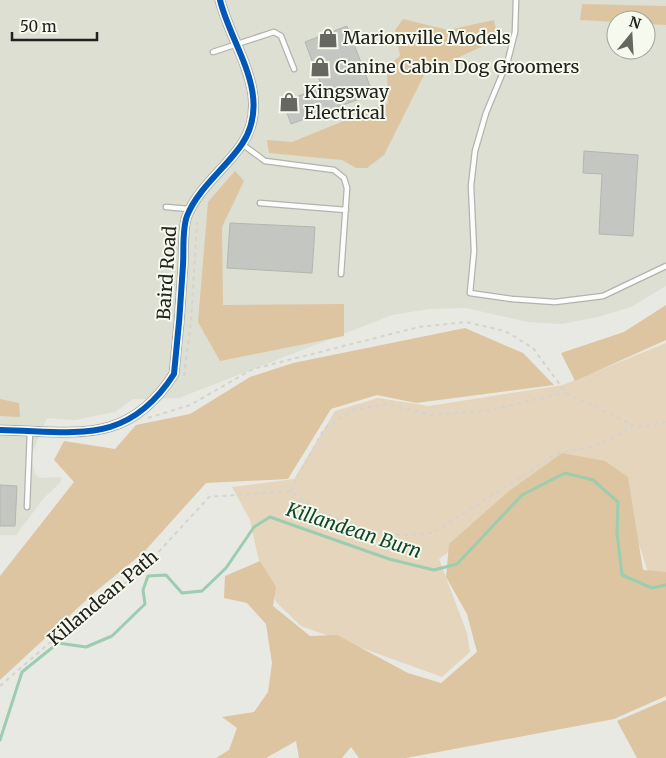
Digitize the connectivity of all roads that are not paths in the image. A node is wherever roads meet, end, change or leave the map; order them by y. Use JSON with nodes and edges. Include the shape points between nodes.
{"nodes":[{"id":1,"x":220,"y":0,"type":"edge"},
{"id":2,"x":516,"y":0,"type":"edge"},
{"id":3,"x":236,"y":43,"type":"junction"},
{"id":4,"x":213,"y":52,"type":"dead end"},
{"id":5,"x":294,"y":69,"type":"dead end"},
{"id":6,"x":504,"y":69,"type":"junction"},
{"id":7,"x":531,"y":69,"type":"dead end"},
{"id":8,"x":242,"y":144,"type":"junction"},
{"id":9,"x":260,"y":203,"type":"dead end"},
{"id":10,"x":166,"y":207,"type":"dead end"},
{"id":11,"x":191,"y":209,"type":"junction"},
{"id":12,"x":346,"y":210,"type":"junction"},
{"id":13,"x":666,"y":266,"type":"edge"},
{"id":14,"x":341,"y":274,"type":"dead end"},
{"id":15,"x":0,"y":430,"type":"edge"},
{"id":16,"x":30,"y":430,"type":"junction"},
{"id":17,"x":27,"y":507,"type":"dead end"}],
"edges":[{"from":1,"to":3,"type":"street","name":"Baird Road"},
{"from":2,"to":6,"type":"lane","via":[[515,32]]},
{"from":3,"to":4,"type":"lane"},
{"from":3,"to":5,"type":"lane","via":[[274,32],[281,36]]},
{"from":3,"to":8,"type":"street","name":"Baird Road","via":[[246,65],[253,94],[253,111]]},
{"from":6,"to":7,"type":"lane"},
{"from":6,"to":13,"type":"lane","via":[[475,151],[471,186],[474,251],[470,293],[555,302],[603,296]]},
{"from":8,"to":11,"type":"street","name":"Baird Road"},
{"from":8,"to":12,"type":"lane","via":[[265,161],[334,170],[344,178],[348,188]]},
{"from":9,"to":12,"type":"lane"},
{"from":10,"to":11,"type":"lane"},
{"from":11,"to":16,"type":"street","name":"Baird Road","via":[[186,217],[174,374],[161,395],[120,425],[97,431]]},
{"from":12,"to":14,"type":"lane"},
{"from":15,"to":16,"type":"street","name":"Baird Road"},
{"from":16,"to":17,"type":"lane"}]}
